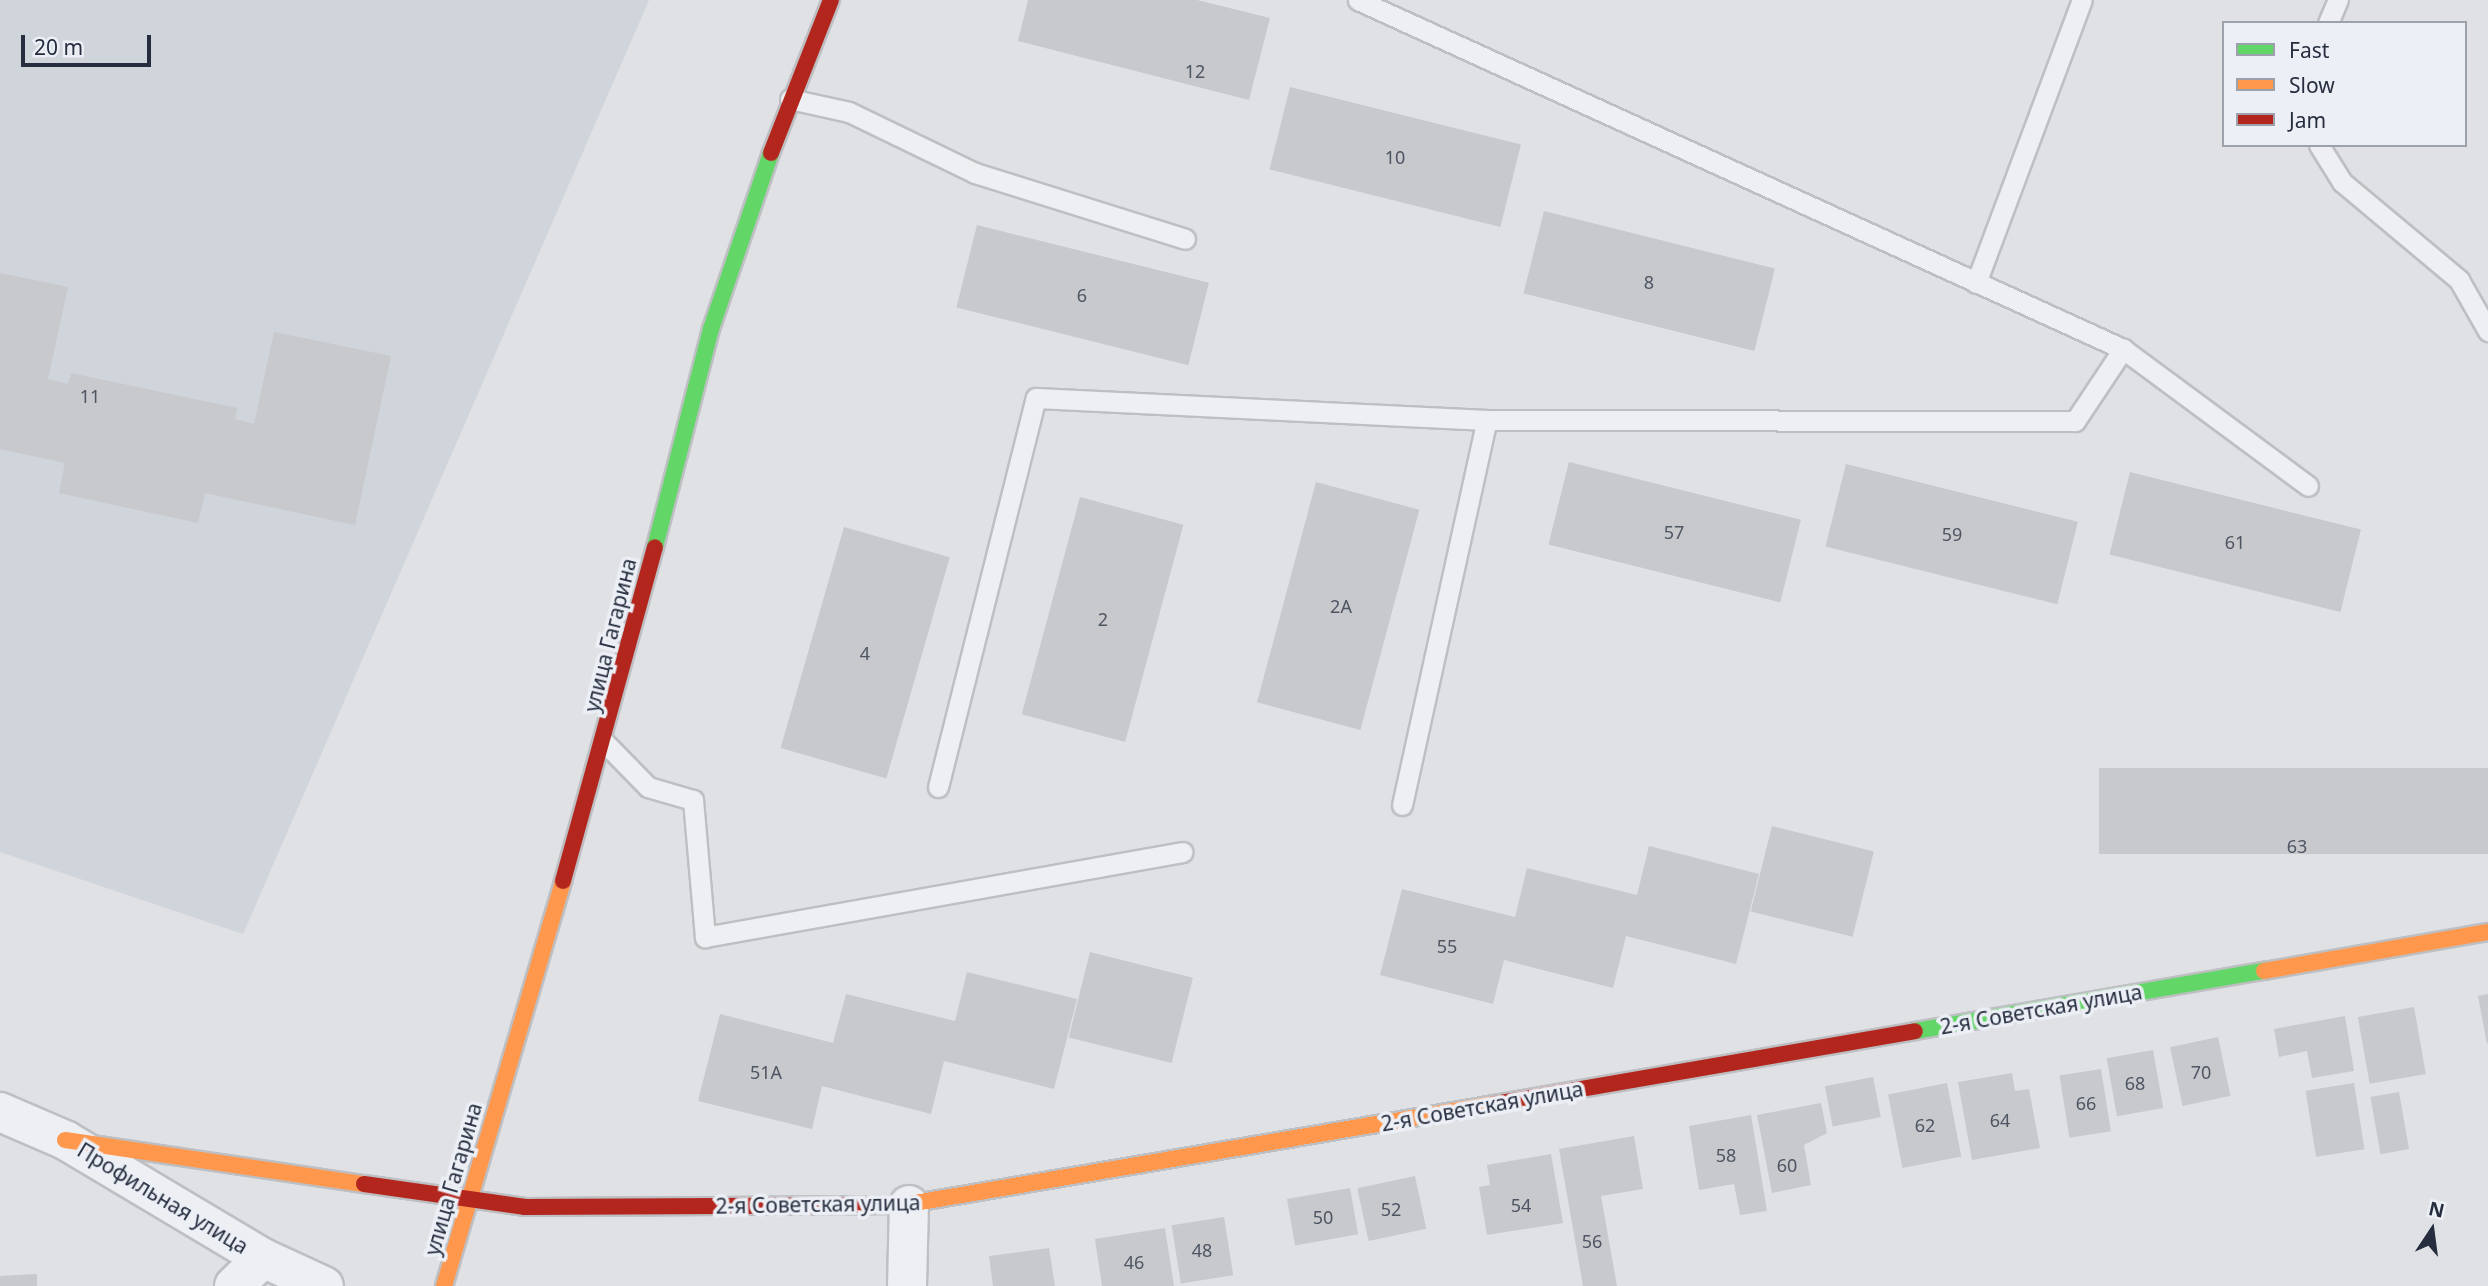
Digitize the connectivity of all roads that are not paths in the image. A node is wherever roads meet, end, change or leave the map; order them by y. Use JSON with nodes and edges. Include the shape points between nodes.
{"nodes":[{"id":1,"x":831,"y":0,"type":"edge"},
{"id":2,"x":1358,"y":0,"type":"edge"},
{"id":3,"x":2081,"y":0,"type":"edge"},
{"id":4,"x":2338,"y":0,"type":"edge"},
{"id":5,"x":2329,"y":21,"type":"edge"},
{"id":6,"x":790,"y":99,"type":"junction"},
{"id":7,"x":2320,"y":147,"type":"edge"},
{"id":8,"x":1185,"y":239,"type":"dead end"},
{"id":9,"x":1976,"y":283,"type":"junction"},
{"id":10,"x":2488,"y":331,"type":"edge"},
{"id":11,"x":2123,"y":349,"type":"junction"},
{"id":12,"x":1487,"y":421,"type":"junction"},
{"id":13,"x":2308,"y":486,"type":"dead end"},
{"id":14,"x":604,"y":742,"type":"junction"},
{"id":15,"x":938,"y":787,"type":"dead end"},
{"id":16,"x":1402,"y":804,"type":"dead end"},
{"id":17,"x":1183,"y":852,"type":"dead end"},
{"id":18,"x":2488,"y":932,"type":"edge"},
{"id":19,"x":0,"y":1112,"type":"edge"},
{"id":20,"x":65,"y":1140,"type":"junction"},
{"id":21,"x":470,"y":1197,"type":"junction"},
{"id":22,"x":909,"y":1205,"type":"junction"},
{"id":23,"x":263,"y":1258,"type":"junction"},
{"id":24,"x":234,"y":1286,"type":"edge"},
{"id":25,"x":324,"y":1286,"type":"edge"},
{"id":26,"x":444,"y":1286,"type":"edge"},
{"id":27,"x":907,"y":1286,"type":"edge"}],
"edges":[{"from":1,"to":6,"type":"street","name":"улица Гагарина"},
{"from":2,"to":9,"type":"lane"},
{"from":3,"to":9,"type":"lane"},
{"from":4,"to":5,"type":"lane"},
{"from":6,"to":8,"type":"lane","via":[[849,112],[975,173]]},
{"from":6,"to":14,"type":"street","name":"улица Гагарина","via":[[711,328]]},
{"from":7,"to":10,"type":"lane","via":[[2342,182],[2459,279]]},
{"from":9,"to":11,"type":"lane"},
{"from":11,"to":12,"type":"lane","via":[[2075,421]]},
{"from":11,"to":13,"type":"lane"},
{"from":12,"to":15,"type":"lane","via":[[1036,398]]},
{"from":12,"to":16,"type":"lane"},
{"from":14,"to":17,"type":"lane","via":[[648,787],[693,800],[705,937]]},
{"from":14,"to":21,"type":"street","name":"улица Гагарина"},
{"from":18,"to":22,"type":"street","name":"2-я Советская улица"},
{"from":19,"to":20,"type":"street","name":"Профильная улица"},
{"from":20,"to":21,"type":"street","name":"2-я Советская улица"},
{"from":20,"to":23,"type":"street","name":"Профильная улица"},
{"from":21,"to":22,"type":"street","name":"2-я Советская улица","via":[[525,1207]]},
{"from":21,"to":26,"type":"street","name":"улица Гагарина"},
{"from":22,"to":27,"type":"street"},
{"from":23,"to":24,"type":"street"},
{"from":23,"to":25,"type":"street","name":"Профильная улица"}]}
